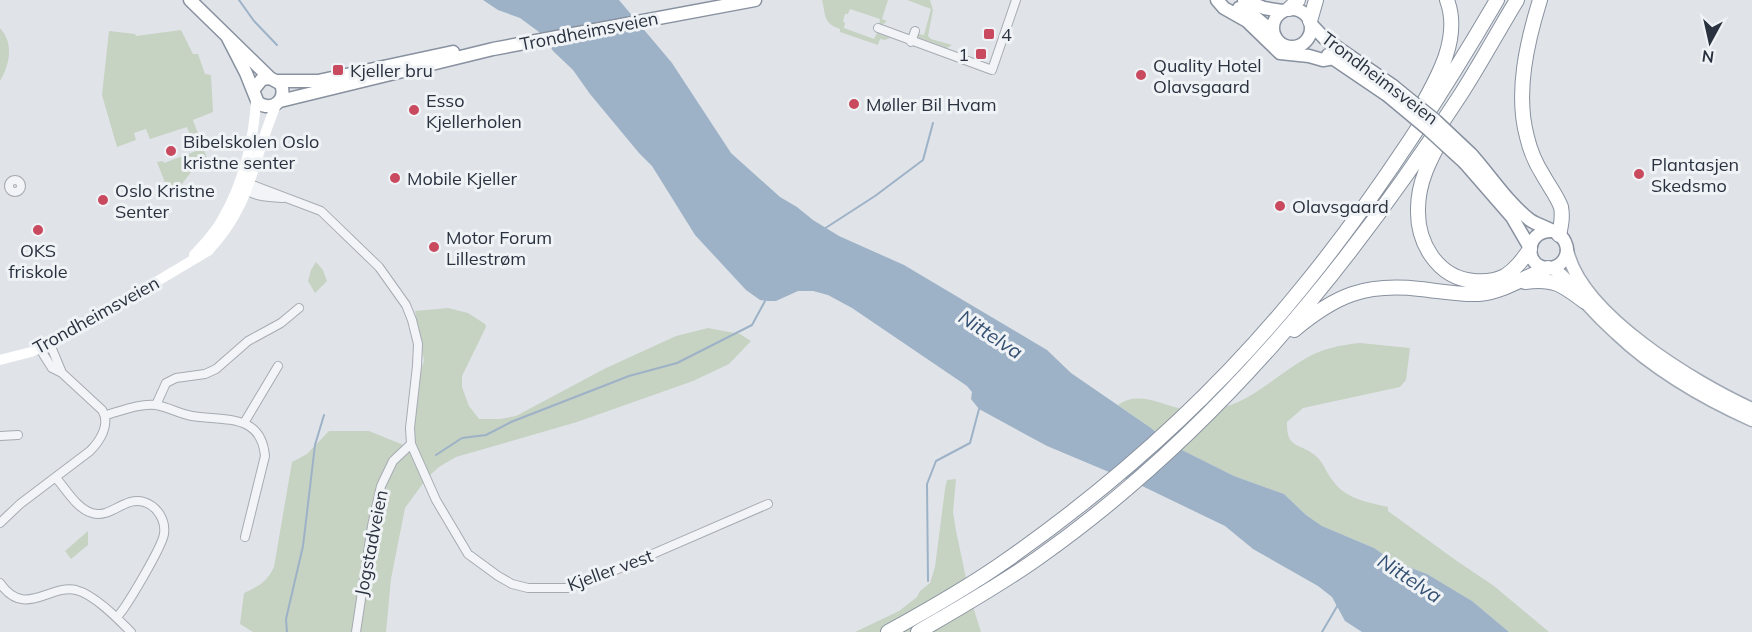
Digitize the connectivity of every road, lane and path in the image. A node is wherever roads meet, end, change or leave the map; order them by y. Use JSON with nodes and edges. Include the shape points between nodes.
{"nodes":[{"id":1,"x":190,"y":0,"type":"edge"},
{"id":2,"x":755,"y":0,"type":"edge"},
{"id":3,"x":1219,"y":0,"type":"edge"},
{"id":4,"x":1244,"y":0,"type":"edge"},
{"id":5,"x":1316,"y":0,"type":"edge"},
{"id":6,"x":1447,"y":0,"type":"edge"},
{"id":7,"x":1497,"y":0,"type":"edge"},
{"id":8,"x":1517,"y":0,"type":"edge"},
{"id":9,"x":1540,"y":0,"type":"edge"},
{"id":10,"x":1016,"y":2,"type":"edge"},
{"id":11,"x":1290,"y":6,"type":"edge"},
{"id":12,"x":891,"y":22,"type":"dead end"},
{"id":13,"x":1310,"y":23,"type":"junction"},
{"id":14,"x":878,"y":28,"type":"dead end"},
{"id":15,"x":915,"y":31,"type":"dead end"},
{"id":16,"x":888,"y":32,"type":"junction"},
{"id":17,"x":1273,"y":32,"type":"junction"},
{"id":18,"x":228,"y":38,"type":"junction"},
{"id":19,"x":911,"y":42,"type":"junction"},
{"id":20,"x":1298,"y":46,"type":"junction"},
{"id":21,"x":493,"y":49,"type":"junction"},
{"id":22,"x":1334,"y":58,"type":"junction"},
{"id":23,"x":274,"y":79,"type":"junction"},
{"id":24,"x":1390,"y":90,"type":"junction"},
{"id":25,"x":1461,"y":94,"type":"junction"},
{"id":26,"x":255,"y":95,"type":"junction"},
{"id":27,"x":278,"y":103,"type":"junction"},
{"id":28,"x":1468,"y":158,"type":"junction"},
{"id":29,"x":239,"y":183,"type":"junction"},
{"id":30,"x":249,"y":187,"type":"junction"},
{"id":31,"x":1376,"y":190,"type":"junction"},
{"id":32,"x":1555,"y":233,"type":"junction"},
{"id":33,"x":1530,"y":248,"type":"junction"},
{"id":34,"x":1567,"y":250,"type":"junction"},
{"id":35,"x":188,"y":262,"type":"junction"},
{"id":36,"x":1550,"y":268,"type":"junction"},
{"id":37,"x":1514,"y":283,"type":"junction"},
{"id":38,"x":1585,"y":302,"type":"junction"},
{"id":39,"x":299,"y":308,"type":"dead end"},
{"id":40,"x":45,"y":347,"type":"junction"},
{"id":41,"x":1261,"y":358,"type":"junction"},
{"id":42,"x":0,"y":360,"type":"edge"},
{"id":43,"x":278,"y":366,"type":"dead end"},
{"id":44,"x":156,"y":405,"type":"junction"},
{"id":45,"x":1752,"y":409,"type":"edge"},
{"id":46,"x":105,"y":415,"type":"junction"},
{"id":47,"x":1752,"y":420,"type":"edge"},
{"id":48,"x":244,"y":423,"type":"junction"},
{"id":49,"x":18,"y":435,"type":"dead end"},
{"id":50,"x":0,"y":436,"type":"edge"},
{"id":51,"x":411,"y":444,"type":"junction"},
{"id":52,"x":56,"y":478,"type":"junction"},
{"id":53,"x":768,"y":504,"type":"dead end"},
{"id":54,"x":0,"y":523,"type":"edge"},
{"id":55,"x":245,"y":537,"type":"dead end"},
{"id":56,"x":0,"y":583,"type":"edge"},
{"id":57,"x":117,"y":617,"type":"junction"},
{"id":58,"x":131,"y":632,"type":"edge"},
{"id":59,"x":356,"y":632,"type":"edge"},
{"id":60,"x":888,"y":632,"type":"edge"},
{"id":61,"x":918,"y":632,"type":"edge"}],
"edges":[{"from":1,"to":18,"type":"main road"},
{"from":2,"to":21,"type":"main road","name":"Trondheimsveien"},
{"from":3,"to":17,"type":"main road","via":[[1254,16]]},
{"from":3,"to":22,"type":"main road","via":[[1280,53],[1323,60]]},
{"from":4,"to":11,"type":"main road","via":[[1257,5]]},
{"from":5,"to":13,"type":"highway"},
{"from":6,"to":31,"type":"highway","via":[[1451,26],[1446,55]]},
{"from":7,"to":31,"type":"highway"},
{"from":8,"to":25,"type":"highway"},
{"from":9,"to":32,"type":"highway","via":[[1526,59],[1524,120],[1535,160],[1560,206],[1562,221]]},
{"from":10,"to":19,"type":"street","via":[[992,70]]},
{"from":11,"to":13,"type":"main road","via":[[1301,11]]},
{"from":11,"to":17,"type":"main road","via":[[1275,18]]},
{"from":12,"to":16,"type":"street"},
{"from":13,"to":20,"type":"main road","via":[[1308,37]]},
{"from":13,"to":24,"type":"main road","name":"Trondheimsveien"},
{"from":14,"to":16,"type":"street"},
{"from":15,"to":19,"type":"street"},
{"from":16,"to":19,"type":"street"},
{"from":17,"to":20,"type":"main road","via":[[1282,45]]},
{"from":18,"to":23,"type":"main road"},
{"from":18,"to":26,"type":"main road"},
{"from":20,"to":22,"type":"main road","name":"Trondheimsveien"},
{"from":21,"to":23,"type":"main road","name":"Trondheimsveien","via":[[457,52],[318,81]]},
{"from":21,"to":27,"type":"main road","name":"Trondheimsveien"},
{"from":22,"to":24,"type":"main road","name":"Trondheimsveien"},
{"from":23,"to":26,"type":"main road","via":[[262,79]]},
{"from":23,"to":27,"type":"main road","via":[[282,88]]},
{"from":24,"to":28,"type":"main road","name":"Trondheimsveien","bridge":true},
{"from":25,"to":33,"type":"highway","via":[[1420,186],[1418,217],[1424,245],[1444,269],[1459,278],[1478,281],[1507,275]]},
{"from":25,"to":41,"type":"highway","via":[[1343,261]]},
{"from":26,"to":27,"type":"main road","via":[[265,106]]},
{"from":26,"to":29,"type":"main road","name":"Trondheimsveien","via":[[253,128]]},
{"from":27,"to":30,"type":"main road","name":"Trondheimsveien"},
{"from":28,"to":32,"type":"main road","name":"Trondheimsveien","via":[[1534,222]]},
{"from":28,"to":33,"type":"main road","name":"Trondheimsveien"},
{"from":29,"to":30,"type":"street"},
{"from":29,"to":35,"type":"main road","name":"Trondheimsveien","via":[[223,218]]},
{"from":30,"to":35,"type":"main road","name":"Trondheimsveien","via":[[222,236],[208,251]]},
{"from":30,"to":51,"type":"street","via":[[260,196],[288,199],[329,218],[379,267],[406,305],[418,344]]},
{"from":31,"to":60,"type":"highway","via":[[1301,290],[1260,337],[1154,443],[1000,566]]},
{"from":32,"to":33,"type":"main road","via":[[1535,236]]},
{"from":32,"to":34,"type":"main road","via":[[1565,241]]},
{"from":33,"to":36,"type":"main road","via":[[1535,262]]},
{"from":34,"to":36,"type":"main road","via":[[1563,261]]},
{"from":34,"to":45,"type":"main road","via":[[1580,281],[1625,328],[1682,371]]},
{"from":35,"to":40,"type":"main road","name":"Trondheimsveien"},
{"from":36,"to":37,"type":"highway"},
{"from":36,"to":38,"type":"main road","via":[[1571,283]]},
{"from":37,"to":38,"type":"highway","via":[[1557,282]]},
{"from":37,"to":41,"type":"highway","via":[[1480,294],[1403,287],[1361,290],[1309,318]]},
{"from":38,"to":47,"type":"main road","via":[[1619,336],[1663,370]]},
{"from":39,"to":44,"type":"street","via":[[281,323],[248,340],[216,369],[166,383]]},
{"from":40,"to":42,"type":"main road","name":"Trondheimsveien"},
{"from":40,"to":46,"type":"street","via":[[62,373]]},
{"from":41,"to":61,"type":"highway","via":[[1140,476],[1074,530],[1038,558]]},
{"from":43,"to":48,"type":"street"},
{"from":44,"to":46,"type":"street"},
{"from":44,"to":48,"type":"street"},
{"from":46,"to":52,"type":"street","via":[[98,443]]},
{"from":48,"to":55,"type":"street","via":[[258,432],[265,456]]},
{"from":49,"to":50,"type":"street"},
{"from":51,"to":53,"type":"street","name":"Kjeller vest","via":[[440,508],[468,554],[512,584],[528,588],[568,588],[588,582]]},
{"from":51,"to":59,"type":"street","name":"Jogstadveien","via":[[393,461],[381,486]]},
{"from":52,"to":54,"type":"street"},
{"from":52,"to":57,"type":"street","via":[[90,513],[103,514],[141,501],[155,509],[164,521],[160,545]]},
{"from":56,"to":57,"type":"street","via":[[22,599],[80,591]]},
{"from":57,"to":58,"type":"street"}]}
